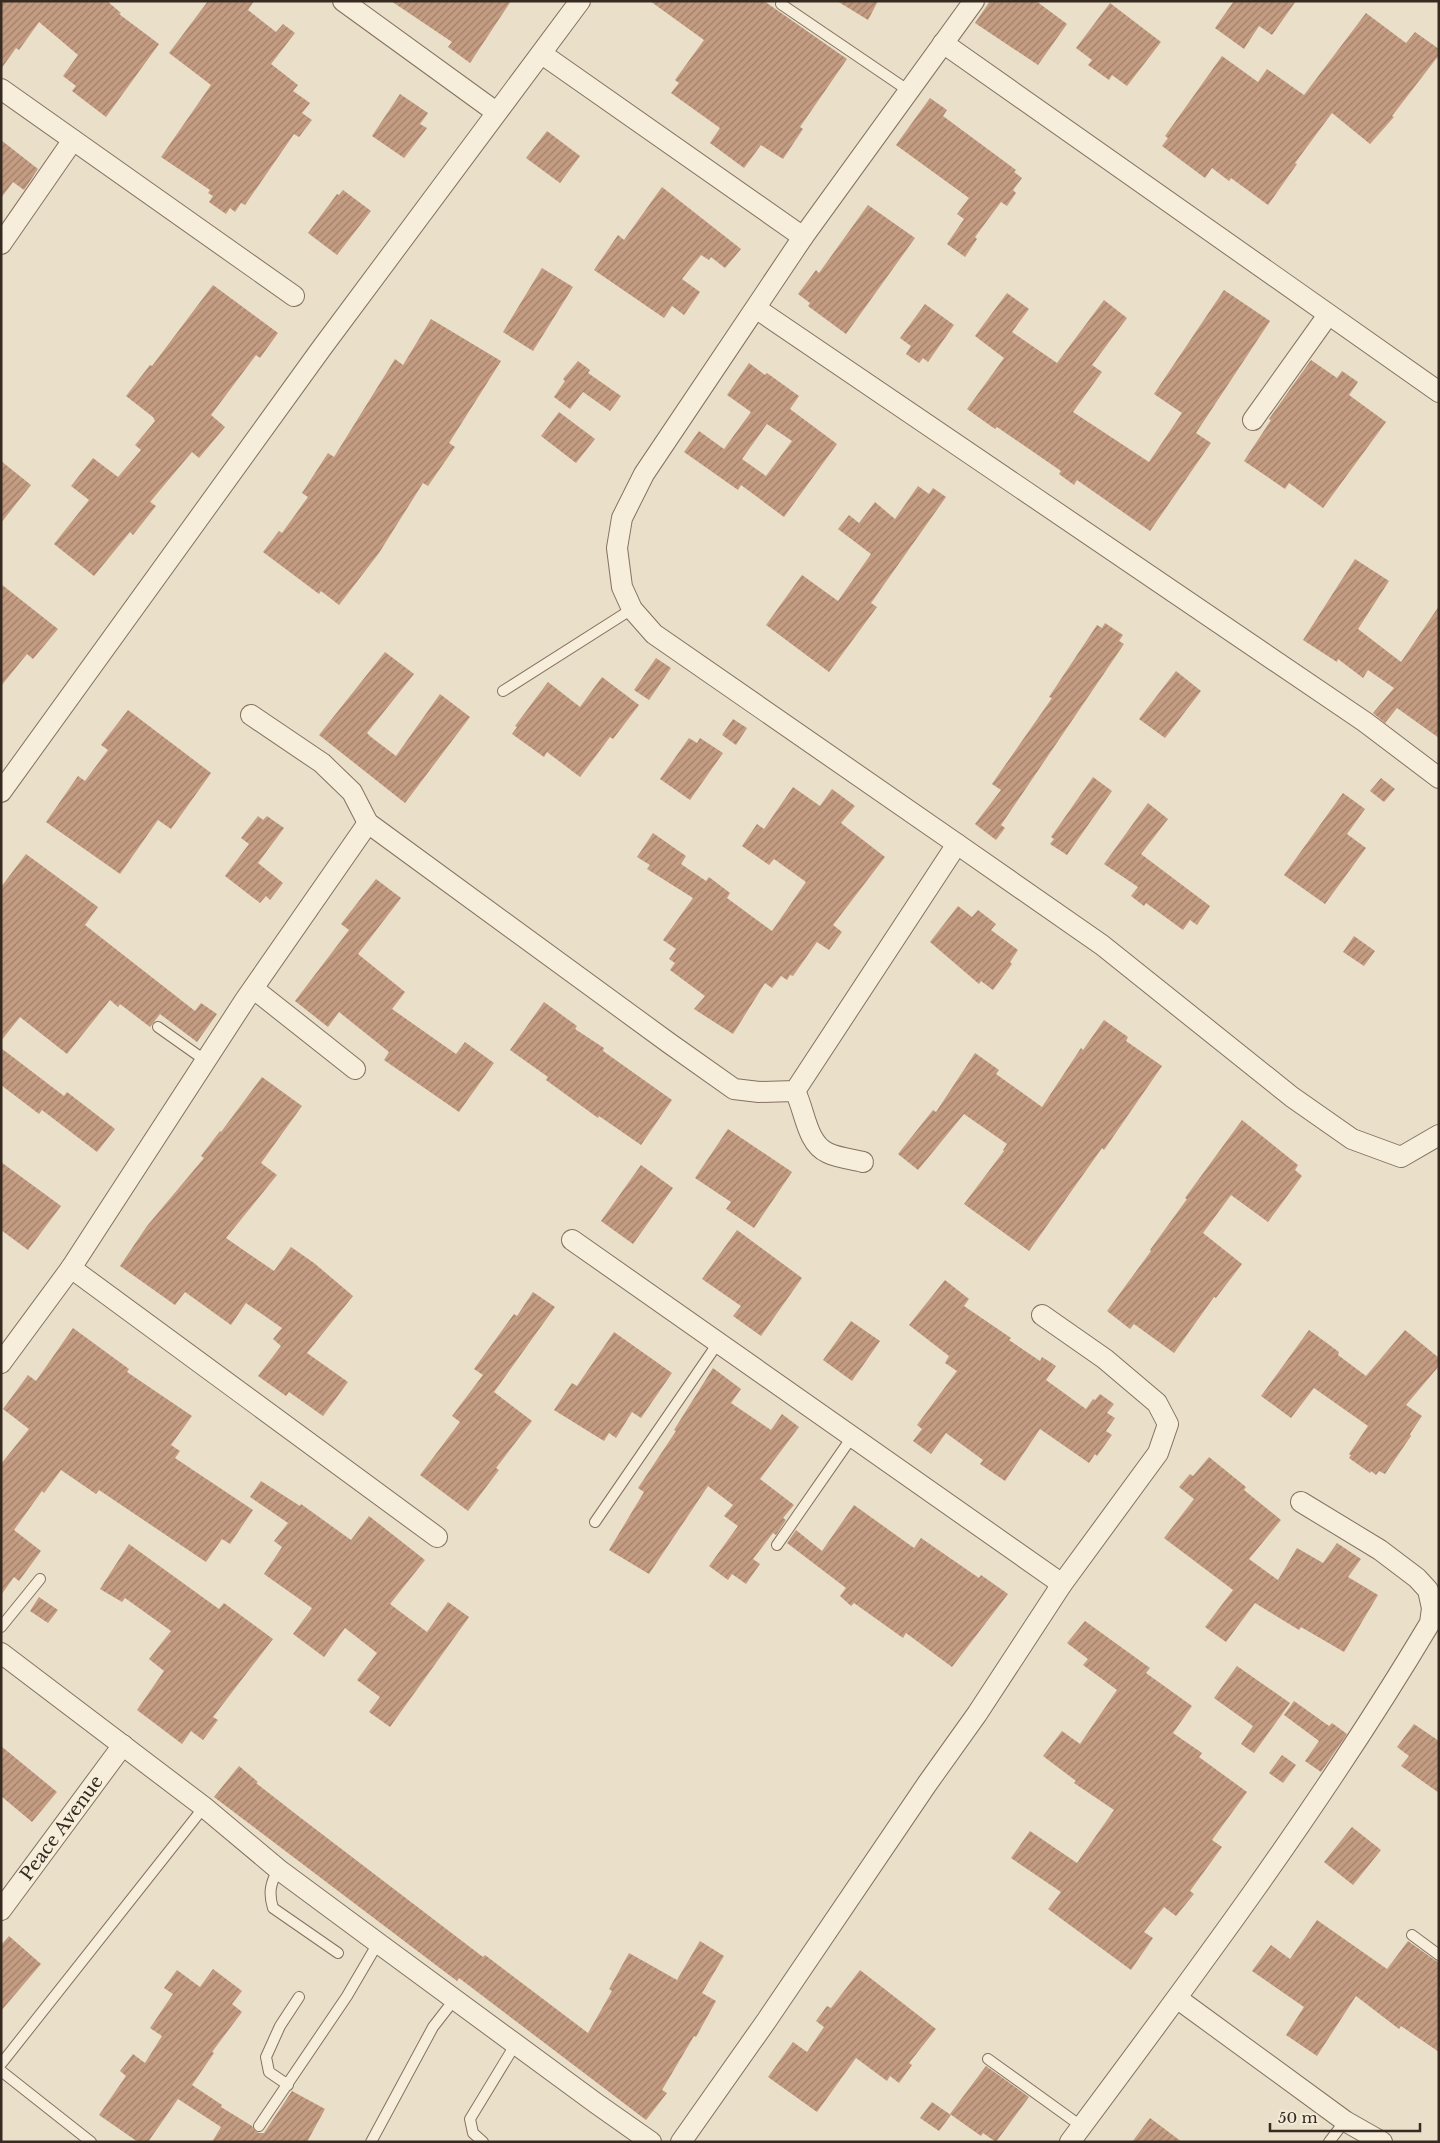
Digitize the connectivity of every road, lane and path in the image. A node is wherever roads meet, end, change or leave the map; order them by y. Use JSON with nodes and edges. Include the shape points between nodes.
{"nodes":[{"id":1,"x":344,"y":1,"type":"edge"},
{"id":2,"x":580,"y":1,"type":"edge"},
{"id":3,"x":974,"y":1,"type":"edge"},
{"id":4,"x":781,"y":4,"type":"dead end"},
{"id":5,"x":944,"y":43,"type":"junction"},
{"id":6,"x":542,"y":54,"type":"junction"},
{"id":7,"x":1,"y":89,"type":"edge"},
{"id":8,"x":909,"y":91,"type":"junction"},
{"id":9,"x":496,"y":112,"type":"junction"},
{"id":10,"x":73,"y":140,"type":"junction"},
{"id":11,"x":803,"y":237,"type":"junction"},
{"id":12,"x":1,"y":244,"type":"edge"},
{"id":13,"x":294,"y":296,"type":"dead end"},
{"id":14,"x":757,"y":308,"type":"junction"},
{"id":15,"x":1328,"y":314,"type":"junction"},
{"id":16,"x":1439,"y":392,"type":"edge"},
{"id":17,"x":1253,"y":420,"type":"dead end"},
{"id":18,"x":632,"y":609,"type":"junction"},
{"id":19,"x":503,"y":691,"type":"dead end"},
{"id":20,"x":251,"y":715,"type":"dead end"},
{"id":21,"x":1439,"y":778,"type":"edge"},
{"id":22,"x":1,"y":792,"type":"edge"},
{"id":23,"x":368,"y":822,"type":"junction"},
{"id":24,"x":957,"y":844,"type":"junction"},
{"id":25,"x":254,"y":988,"type":"junction"},
{"id":26,"x":158,"y":1027,"type":"dead end"},
{"id":27,"x":206,"y":1061,"type":"junction"},
{"id":28,"x":355,"y":1068,"type":"dead end"},
{"id":29,"x":794,"y":1091,"type":"junction"},
{"id":30,"x":1439,"y":1135,"type":"edge"},
{"id":31,"x":863,"y":1162,"type":"dead end"},
{"id":32,"x":572,"y":1240,"type":"dead end"},
{"id":33,"x":71,"y":1268,"type":"junction"},
{"id":34,"x":1042,"y":1315,"type":"dead end"},
{"id":35,"x":718,"y":1343,"type":"junction"},
{"id":36,"x":1,"y":1363,"type":"edge"},
{"id":37,"x":852,"y":1437,"type":"junction"},
{"id":38,"x":1301,"y":1502,"type":"dead end"},
{"id":39,"x":595,"y":1522,"type":"dead end"},
{"id":40,"x":437,"y":1537,"type":"dead end"},
{"id":41,"x":777,"y":1545,"type":"dead end"},
{"id":42,"x":40,"y":1578,"type":"dead end"},
{"id":43,"x":1062,"y":1584,"type":"junction"},
{"id":44,"x":1,"y":1626,"type":"edge"},
{"id":45,"x":1,"y":1653,"type":"edge"},
{"id":46,"x":124,"y":1745,"type":"junction"},
{"id":47,"x":204,"y":1807,"type":"junction"},
{"id":48,"x":278,"y":1868,"type":"junction"},
{"id":49,"x":1,"y":1910,"type":"edge"},
{"id":50,"x":1412,"y":1935,"type":"dead end"},
{"id":51,"x":378,"y":1943,"type":"junction"},
{"id":52,"x":338,"y":1953,"type":"dead end"},
{"id":53,"x":1439,"y":1956,"type":"edge"},
{"id":54,"x":299,"y":1997,"type":"dead end"},
{"id":55,"x":1178,"y":1999,"type":"junction"},
{"id":56,"x":454,"y":2000,"type":"junction"},
{"id":57,"x":515,"y":2045,"type":"junction"},
{"id":58,"x":988,"y":2058,"type":"dead end"},
{"id":59,"x":1,"y":2064,"type":"edge"},
{"id":60,"x":1,"y":2071,"type":"edge"},
{"id":61,"x":288,"y":2084,"type":"junction"},
{"id":62,"x":1345,"y":2120,"type":"junction"},
{"id":63,"x":259,"y":2126,"type":"dead end"},
{"id":64,"x":1076,"y":2134,"type":"edge"},
{"id":65,"x":92,"y":2142,"type":"edge"},
{"id":66,"x":372,"y":2142,"type":"edge"},
{"id":67,"x":483,"y":2142,"type":"edge"},
{"id":68,"x":651,"y":2142,"type":"edge"},
{"id":69,"x":681,"y":2142,"type":"edge"},
{"id":70,"x":1330,"y":2142,"type":"edge"},
{"id":71,"x":1382,"y":2142,"type":"edge"}],
"edges":[{"from":1,"to":9,"type":"street"},
{"from":2,"to":6,"type":"street"},
{"from":3,"to":5,"type":"street"},
{"from":4,"to":8,"type":"lane"},
{"from":5,"to":8,"type":"street"},
{"from":5,"to":15,"type":"street"},
{"from":6,"to":9,"type":"street"},
{"from":6,"to":11,"type":"street"},
{"from":7,"to":10,"type":"street"},
{"from":8,"to":11,"type":"street"},
{"from":9,"to":22,"type":"street"},
{"from":10,"to":12,"type":"street"},
{"from":10,"to":13,"type":"street"},
{"from":11,"to":14,"type":"street"},
{"from":14,"to":18,"type":"street","via":[[644,474],[622,518],[617,548],[622,587]]},
{"from":14,"to":21,"type":"street","via":[[1356,716]]},
{"from":15,"to":16,"type":"street"},
{"from":15,"to":17,"type":"street"},
{"from":18,"to":19,"type":"lane"},
{"from":18,"to":24,"type":"street","via":[[654,634]]},
{"from":20,"to":23,"type":"street","via":[[322,763],[352,792]]},
{"from":23,"to":25,"type":"street"},
{"from":23,"to":29,"type":"street","via":[[734,1089]]},
{"from":24,"to":29,"type":"street"},
{"from":24,"to":30,"type":"street","via":[[1102,945],[1292,1097],[1352,1139],[1401,1157]]},
{"from":25,"to":27,"type":"street"},
{"from":25,"to":28,"type":"street"},
{"from":26,"to":27,"type":"lane"},
{"from":27,"to":33,"type":"street"},
{"from":29,"to":31,"type":"street","via":[[814,1141],[826,1152]]},
{"from":32,"to":35,"type":"street"},
{"from":33,"to":36,"type":"street"},
{"from":33,"to":40,"type":"street"},
{"from":34,"to":43,"type":"street","via":[[1104,1359],[1157,1403],[1168,1424],[1158,1453]]},
{"from":35,"to":37,"type":"street"},
{"from":35,"to":39,"type":"lane"},
{"from":37,"to":41,"type":"lane"},
{"from":37,"to":43,"type":"street"},
{"from":38,"to":55,"type":"street","via":[[1380,1550],[1416,1578],[1428,1590],[1432,1608],[1430,1622],[1315,1805]]},
{"from":42,"to":44,"type":"lane"},
{"from":43,"to":69,"type":"street","via":[[977,1714]]},
{"from":45,"to":46,"type":"street"},
{"from":46,"to":47,"type":"street"},
{"from":46,"to":49,"type":"street","name":"Peace Avenue"},
{"from":47,"to":48,"type":"street"},
{"from":47,"to":59,"type":"lane"},
{"from":48,"to":51,"type":"street"},
{"from":48,"to":52,"type":"lane","via":[[269,1896],[273,1908]]},
{"from":50,"to":53,"type":"lane"},
{"from":51,"to":56,"type":"street"},
{"from":51,"to":61,"type":"lane"},
{"from":54,"to":61,"type":"lane","via":[[284,2019],[266,2057],[269,2072]]},
{"from":55,"to":62,"type":"street"},
{"from":55,"to":64,"type":"street"},
{"from":56,"to":57,"type":"street"},
{"from":56,"to":66,"type":"lane","via":[[433,2028]]},
{"from":57,"to":67,"type":"lane","via":[[470,2119],[473,2132]]},
{"from":57,"to":68,"type":"street"},
{"from":58,"to":64,"type":"lane"},
{"from":60,"to":65,"type":"lane"},
{"from":61,"to":63,"type":"lane"},
{"from":62,"to":70,"type":"lane"},
{"from":62,"to":71,"type":"street"}]}
